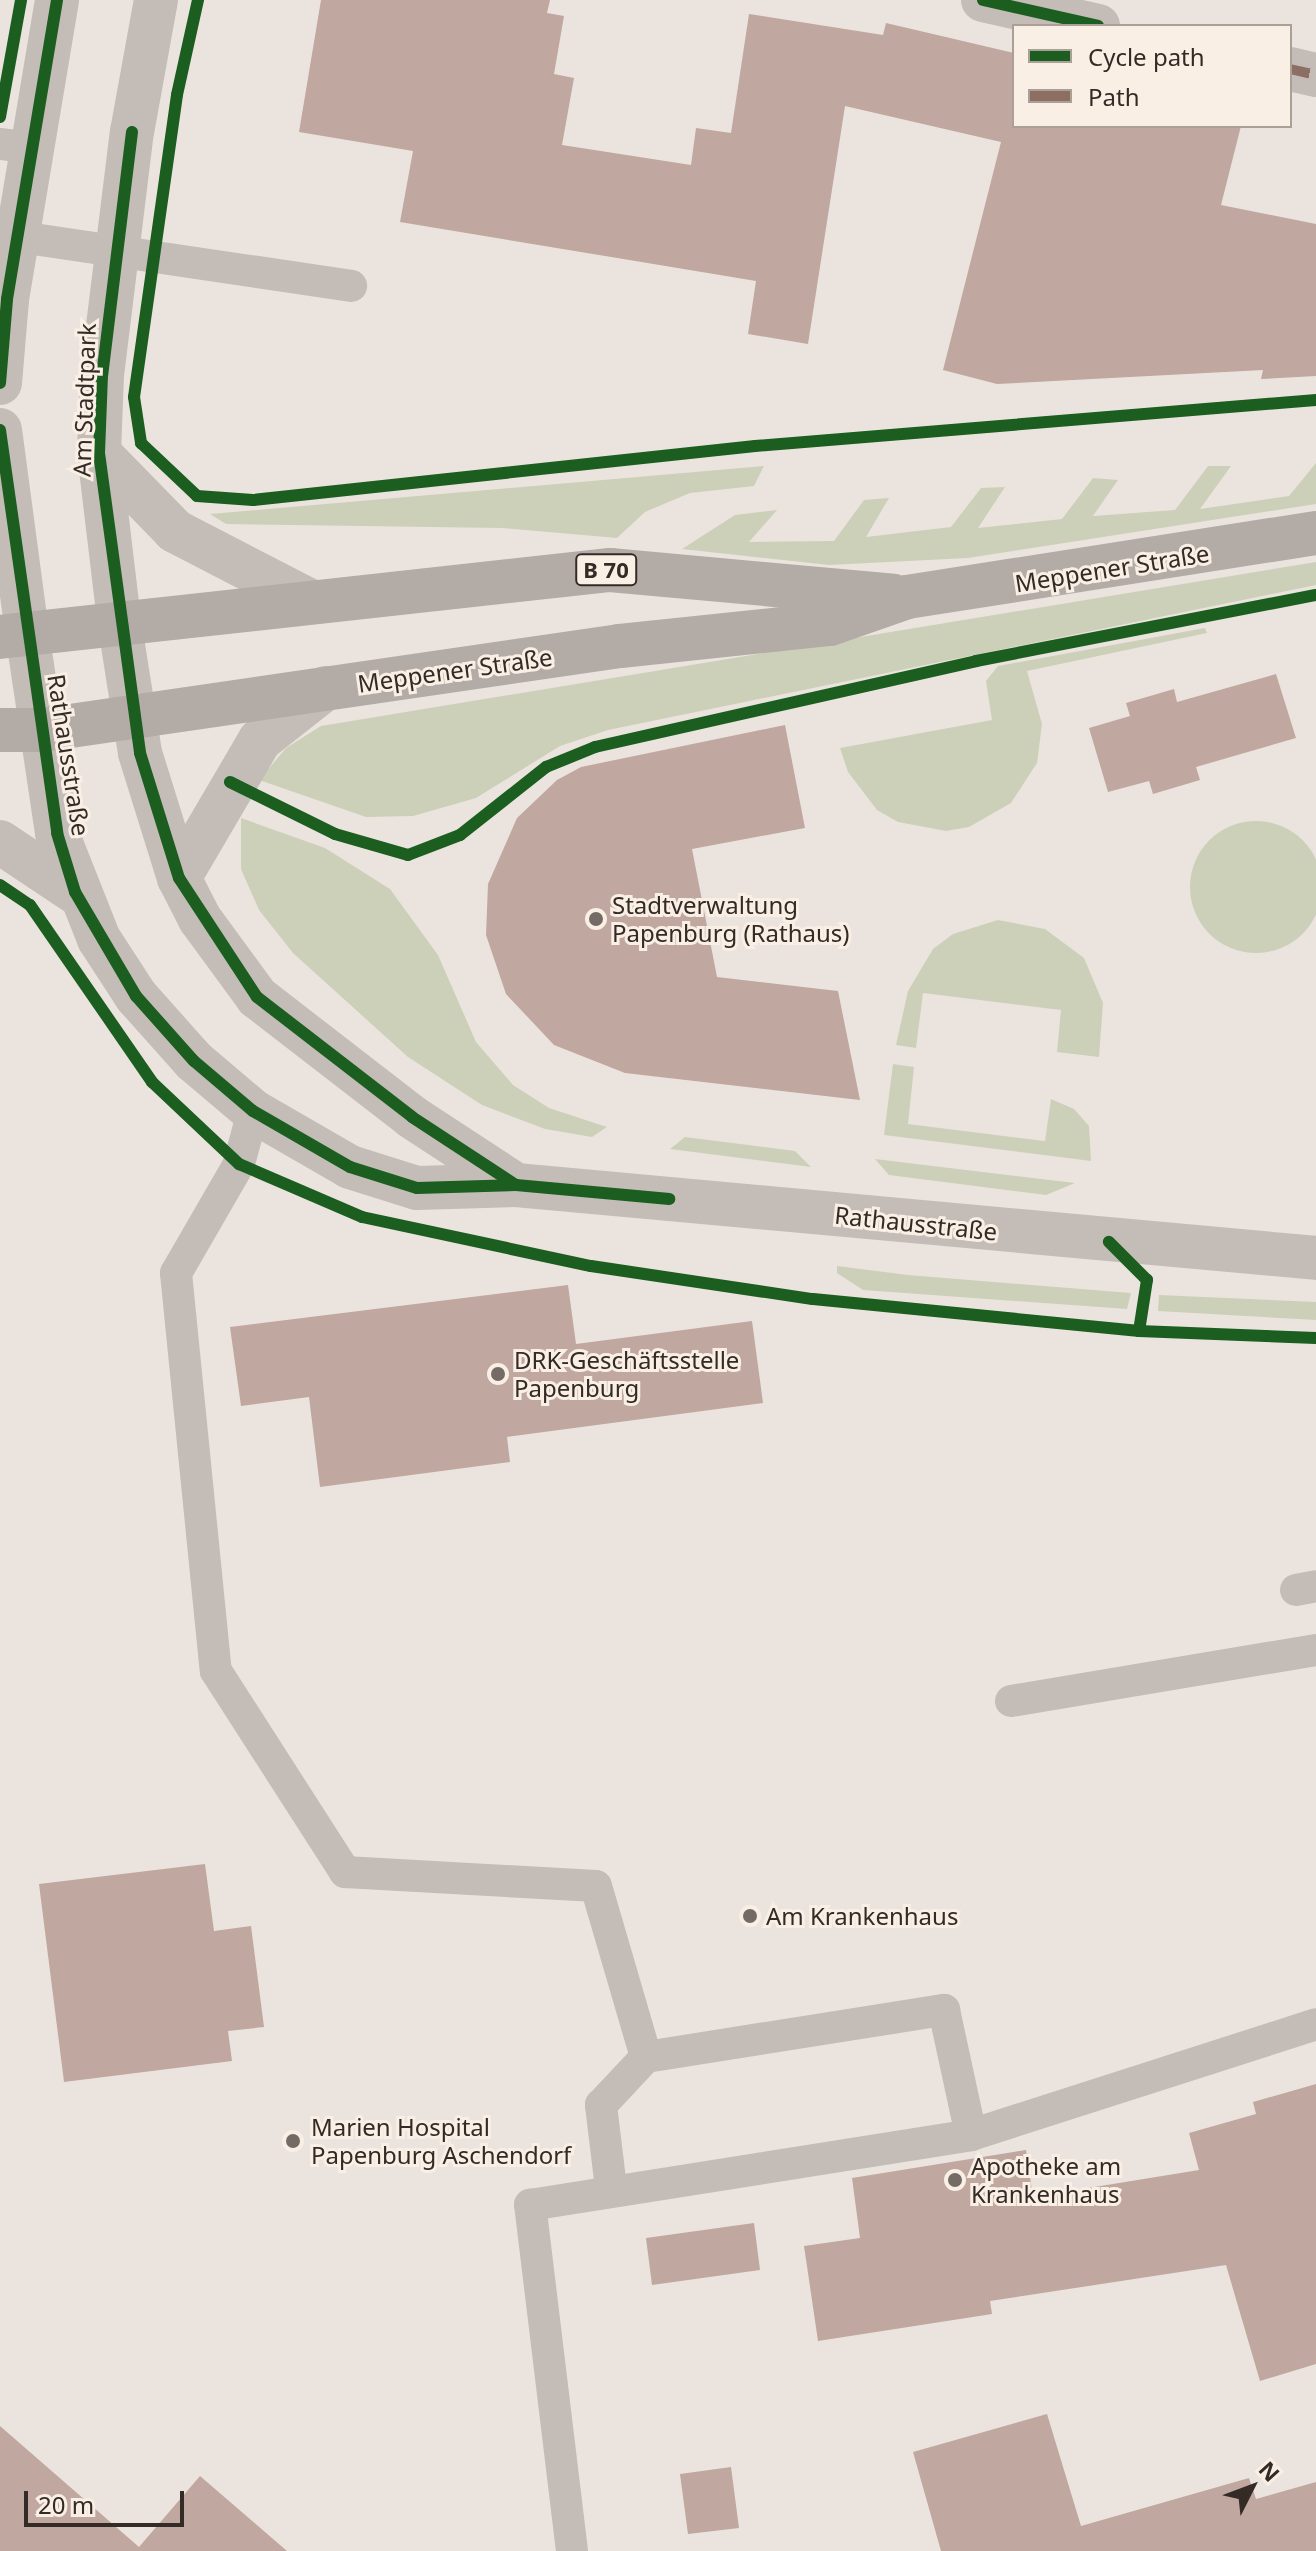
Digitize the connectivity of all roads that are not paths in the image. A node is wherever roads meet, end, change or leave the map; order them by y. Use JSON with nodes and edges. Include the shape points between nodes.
{"nodes":[{"id":1,"x":57,"y":0,"type":"edge"},
{"id":2,"x":156,"y":0,"type":"edge"},
{"id":3,"x":983,"y":0,"type":"edge"},
{"id":4,"x":1089,"y":24,"type":"edge"},
{"id":5,"x":1292,"y":69,"type":"edge"},
{"id":6,"x":1316,"y":75,"type":"edge"},
{"id":7,"x":16,"y":146,"type":"edge"},
{"id":8,"x":9,"y":235,"type":"edge"},
{"id":9,"x":116,"y":253,"type":"junction"},
{"id":10,"x":351,"y":286,"type":"dead end"},
{"id":11,"x":0,"y":383,"type":"edge"},
{"id":12,"x":0,"y":430,"type":"edge"},
{"id":13,"x":99,"y":453,"type":"junction"},
{"id":14,"x":1316,"y":533,"type":"edge"},
{"id":15,"x":907,"y":597,"type":"junction"},
{"id":16,"x":306,"y":599,"type":"junction"},
{"id":17,"x":119,"y":620,"type":"junction"},
{"id":18,"x":13,"y":634,"type":"edge"},
{"id":19,"x":326,"y":688,"type":"junction"},
{"id":20,"x":134,"y":717,"type":"junction"},
{"id":21,"x":0,"y":730,"type":"edge"},
{"id":22,"x":43,"y":730,"type":"junction"},
{"id":23,"x":0,"y":842,"type":"edge"},
{"id":24,"x":179,"y":878,"type":"junction"},
{"id":25,"x":75,"y":892,"type":"junction"},
{"id":26,"x":253,"y":1111,"type":"junction"},
{"id":27,"x":516,"y":1185,"type":"junction"},
{"id":28,"x":1316,"y":1258,"type":"edge"},
{"id":29,"x":1316,"y":1650,"type":"edge"},
{"id":30,"x":1011,"y":1701,"type":"dead end"},
{"id":31,"x":1316,"y":2024,"type":"edge"},
{"id":32,"x":646,"y":2057,"type":"junction"},
{"id":33,"x":971,"y":2135,"type":"junction"},
{"id":34,"x":611,"y":2188,"type":"junction"},
{"id":35,"x":572,"y":2551,"type":"edge"}],
"edges":[{"from":1,"to":7,"type":"street"},
{"from":2,"to":9,"type":"street","name":"Am Stadtpark"},
{"from":3,"to":4,"type":"street"},
{"from":5,"to":6,"type":"street"},
{"from":7,"to":8,"type":"street"},
{"from":8,"to":9,"type":"lane"},
{"from":8,"to":11,"type":"street"},
{"from":9,"to":10,"type":"lane"},
{"from":9,"to":13,"type":"street","name":"Am Stadtpark"},
{"from":12,"to":18,"type":"street"},
{"from":13,"to":16,"type":"street","name":"Am Stadtpark","via":[[175,531]]},
{"from":13,"to":17,"type":"street","name":"Am Stadtpark"},
{"from":14,"to":15,"type":"main road","name":"Meppener Straße","number":"B 70"},
{"from":15,"to":16,"type":"main road","name":"Meppener Straße","number":"B 70","via":[[610,570]]},
{"from":15,"to":19,"type":"main road","name":"Meppener Straße","number":"B 70","via":[[830,624],[620,646]]},
{"from":16,"to":17,"type":"main road","name":"Meppener Straße","number":"B 70"},
{"from":17,"to":18,"type":"main road","name":"Meppener Straße","number":"B 70"},
{"from":17,"to":20,"type":"street","name":"Am Stadtpark"},
{"from":18,"to":22,"type":"street","name":"Rathausstraße"},
{"from":19,"to":20,"type":"main road","name":"Meppener Straße","number":"B 70"},
{"from":19,"to":24,"type":"street","via":[[260,740]]},
{"from":20,"to":22,"type":"main road","name":"Meppener Straße","number":"B 70"},
{"from":20,"to":24,"type":"street","name":"Rathausstraße"},
{"from":21,"to":22,"type":"main road","name":"Meppener Straße","number":"B 70"},
{"from":22,"to":25,"type":"street","name":"Rathausstraße","via":[[57,833]]},
{"from":23,"to":25,"type":"street"},
{"from":24,"to":27,"type":"street","name":"Rathausstraße","via":[[257,997],[412,1117]]},
{"from":25,"to":26,"type":"street","name":"Rathausstraße","via":[[136,996],[194,1061]]},
{"from":26,"to":27,"type":"street","name":"Rathausstraße","via":[[350,1167],[417,1188]]},
{"from":26,"to":32,"type":"lane","via":[[239,1164],[176,1273],[216,1671],[345,1872],[596,1886]]},
{"from":27,"to":28,"type":"street","name":"Rathausstraße"},
{"from":29,"to":30,"type":"lane"},
{"from":31,"to":33,"type":"lane"},
{"from":32,"to":33,"type":"lane","via":[[944,2010]]},
{"from":32,"to":34,"type":"lane","via":[[601,2105]]},
{"from":33,"to":34,"type":"lane"},
{"from":34,"to":35,"type":"lane","via":[[530,2205]]}]}
